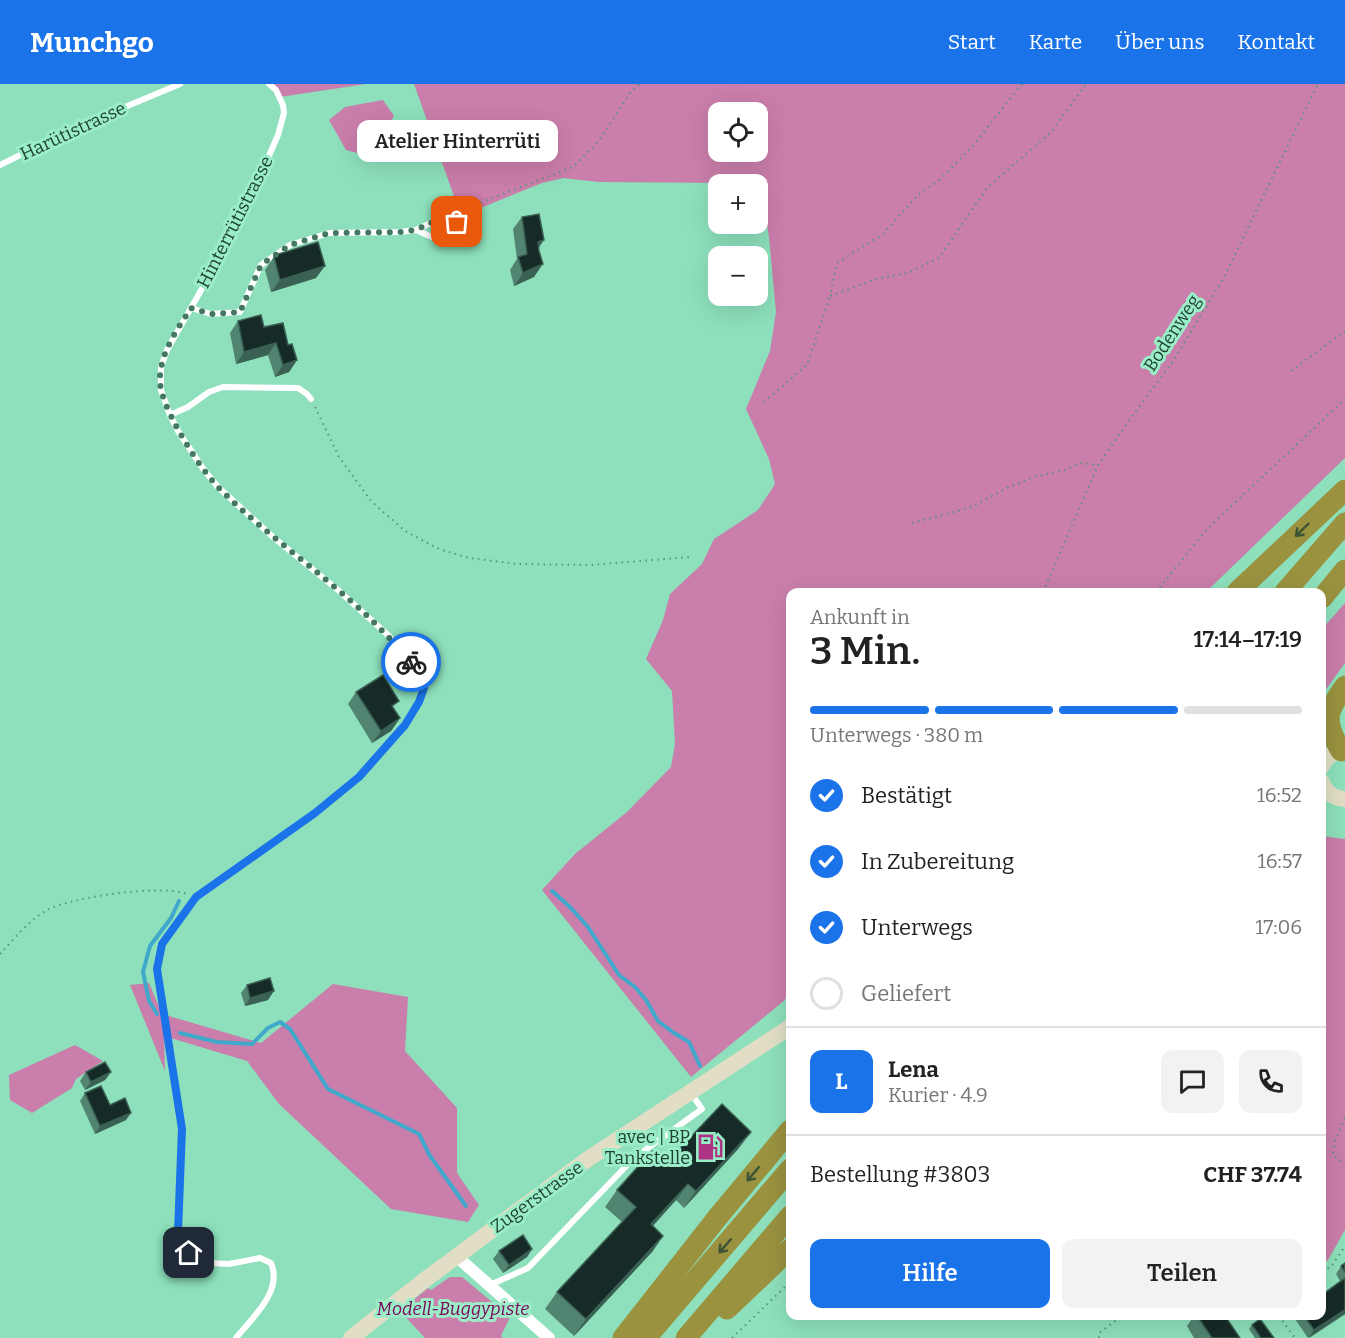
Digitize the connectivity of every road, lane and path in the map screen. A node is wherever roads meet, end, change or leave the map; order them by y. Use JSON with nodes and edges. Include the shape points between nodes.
{"nodes":[{"id":1,"x":180,"y":84,"type":"edge"},
{"id":2,"x":270,"y":84,"type":"edge"},
{"id":3,"x":640,"y":84,"type":"edge"},
{"id":4,"x":1022,"y":84,"type":"edge"},
{"id":5,"x":1086,"y":84,"type":"edge"},
{"id":6,"x":1318,"y":84,"type":"edge"},
{"id":7,"x":0,"y":165,"type":"edge"},
{"id":8,"x":451,"y":217,"type":"junction"},
{"id":9,"x":416,"y":230,"type":"junction"},
{"id":10,"x":830,"y":296,"type":"junction"},
{"id":11,"x":191,"y":308,"type":"junction"},
{"id":12,"x":1345,"y":331,"type":"edge"},
{"id":13,"x":1291,"y":371,"type":"dead end"},
{"id":14,"x":311,"y":399,"type":"joint"},
{"id":15,"x":1345,"y":399,"type":"edge"},
{"id":16,"x":764,"y":402,"type":"dead end"},
{"id":17,"x":170,"y":415,"type":"junction"},
{"id":18,"x":1098,"y":465,"type":"junction"},
{"id":19,"x":1345,"y":490,"type":"edge"},
{"id":20,"x":912,"y":523,"type":"dead end"},
{"id":21,"x":1345,"y":523,"type":"edge"},
{"id":22,"x":691,"y":557,"type":"dead end"},
{"id":23,"x":1345,"y":570,"type":"edge"},
{"id":24,"x":1045,"y":588,"type":"edge"},
{"id":25,"x":1159,"y":588,"type":"edge"},
{"id":26,"x":1241,"y":588,"type":"edge"},
{"id":27,"x":1289,"y":588,"type":"edge"},
{"id":28,"x":1326,"y":593,"type":"edge"},
{"id":29,"x":1345,"y":686,"type":"edge"},
{"id":30,"x":1343,"y":751,"type":"edge"},
{"id":31,"x":1326,"y":760,"type":"edge"},
{"id":32,"x":1326,"y":789,"type":"edge"},
{"id":33,"x":1345,"y":799,"type":"edge"},
{"id":34,"x":196,"y":897,"type":"junction"},
{"id":35,"x":0,"y":954,"type":"edge"},
{"id":36,"x":786,"y":1030,"type":"edge"},
{"id":37,"x":690,"y":1092,"type":"junction"},
{"id":38,"x":1345,"y":1118,"type":"edge"},
{"id":39,"x":786,"y":1135,"type":"edge"},
{"id":40,"x":1345,"y":1164,"type":"edge"},
{"id":41,"x":786,"y":1174,"type":"edge"},
{"id":42,"x":786,"y":1221,"type":"edge"},
{"id":43,"x":1345,"y":1246,"type":"edge"},
{"id":44,"x":786,"y":1253,"type":"edge"},
{"id":45,"x":456,"y":1256,"type":"junction"},
{"id":46,"x":1326,"y":1269,"type":"edge"},
{"id":47,"x":489,"y":1285,"type":"junction"},
{"id":48,"x":786,"y":1286,"type":"edge"},
{"id":49,"x":1117,"y":1320,"type":"edge"},
{"id":50,"x":1282,"y":1320,"type":"edge"},
{"id":51,"x":236,"y":1338,"type":"edge"},
{"id":52,"x":351,"y":1338,"type":"edge"},
{"id":53,"x":549,"y":1338,"type":"edge"},
{"id":54,"x":623,"y":1338,"type":"edge"},
{"id":55,"x":646,"y":1338,"type":"edge"},
{"id":56,"x":686,"y":1338,"type":"edge"},
{"id":57,"x":696,"y":1338,"type":"edge"},
{"id":58,"x":732,"y":1338,"type":"edge"},
{"id":59,"x":1099,"y":1338,"type":"edge"},
{"id":60,"x":1295,"y":1338,"type":"edge"}],
"edges":[{"from":1,"to":7,"type":"lane","name":"Harütistrasse","via":[[70,130]]},
{"from":2,"to":11,"type":"lane","name":"Hinterrütistrasse","via":[[283,105],[278,135],[252,195]]},
{"from":3,"to":8,"type":"path","via":[[599,141],[573,167]]},
{"from":4,"to":10,"type":"path","via":[[941,179],[919,194],[883,234],[837,263]]},
{"from":5,"to":10,"type":"path","via":[[1052,131],[987,188],[939,258],[908,273],[876,279]]},
{"from":6,"to":18,"type":"path","name":"Bodenweg","via":[[1223,279],[1172,363]]},
{"from":8,"to":9,"type":"lane"},
{"from":8,"to":9,"type":"lane","via":[[457,222],[447,239],[441,241]]},
{"from":9,"to":11,"type":"lane","via":[[329,233],[290,245],[261,265],[240,312],[211,314]]},
{"from":10,"to":16,"type":"path","via":[[807,365]]},
{"from":11,"to":17,"type":"lane","name":"Hinterrütistrasse","via":[[161,367],[161,390]]},
{"from":12,"to":13,"type":"path"},
{"from":14,"to":17,"type":"lane","via":[[298,388],[223,387]]},
{"from":14,"to":22,"type":"path","via":[[339,457],[371,501],[405,531],[440,549],[469,558],[518,564],[589,565]]},
{"from":15,"to":25,"type":"path","via":[[1207,529]]},
{"from":17,"to":34,"type":"lane","name":"Hinterrütistrasse","via":[[218,487],[389,636],[419,671],[424,688],[405,725],[359,777]]},
{"from":18,"to":20,"type":"path","via":[[1081,463],[1034,477],[969,508]]},
{"from":18,"to":24,"type":"path","name":"Bodenweg"},
{"from":19,"to":26,"type":"highway","one_way":true},
{"from":21,"to":27,"type":"highway"},
{"from":23,"to":28,"type":"highway"},
{"from":29,"to":30,"type":"highway","via":[[1329,717],[1332,734]]},
{"from":30,"to":31,"type":"main road"},
{"from":32,"to":33,"type":"main road"},
{"from":34,"to":35,"type":"path","via":[[178,891],[131,892],[74,901],[47,910],[27,924]]},
{"from":34,"to":51,"type":"lane","name":"Hinterrütistrasse","via":[[162,944],[157,969],[182,1129],[178,1232],[189,1253],[210,1263],[261,1258],[271,1263],[275,1280],[268,1299]]},
{"from":36,"to":37,"type":"main road","name":"Zugerstrasse"},
{"from":37,"to":45,"type":"main road","name":"Zugerstrasse","via":[[588,1159]]},
{"from":37,"to":47,"type":"lane","via":[[702,1109],[634,1158],[528,1268]]},
{"from":38,"to":40,"type":"path","via":[[1333,1155]]},
{"from":39,"to":54,"type":"highway","one_way":true},
{"from":41,"to":55,"type":"highway","one_way":true},
{"from":42,"to":56,"type":"highway"},
{"from":43,"to":46,"type":"path"},
{"from":44,"to":57,"type":"highway"},
{"from":45,"to":47,"type":"street"},
{"from":45,"to":52,"type":"main road","name":"Zugerstrasse"},
{"from":47,"to":53,"type":"street"},
{"from":48,"to":58,"type":"path"},
{"from":49,"to":59,"type":"path","via":[[1099,1333]]},
{"from":50,"to":60,"type":"path"}]}
